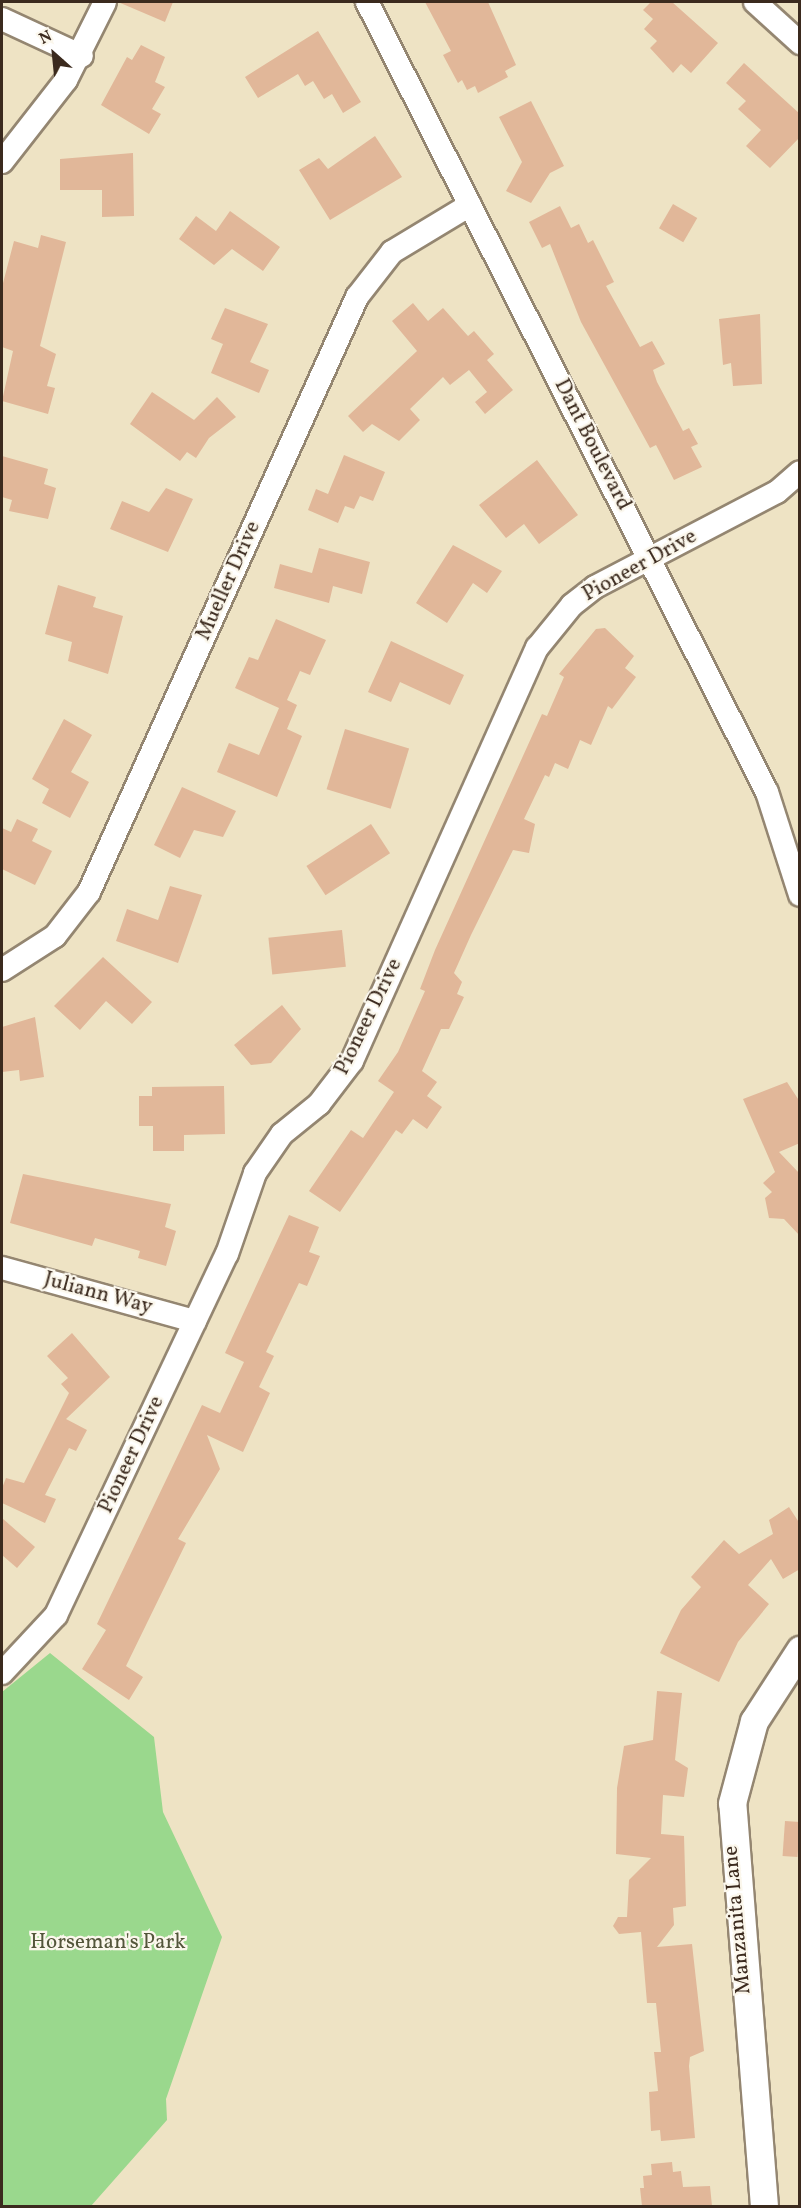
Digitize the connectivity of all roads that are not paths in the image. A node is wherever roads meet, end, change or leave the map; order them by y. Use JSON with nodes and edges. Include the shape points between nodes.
{"nodes":[{"id":1,"x":105,"y":2,"type":"edge"},
{"id":2,"x":367,"y":2,"type":"edge"},
{"id":3,"x":755,"y":2,"type":"edge"},
{"id":4,"x":2,"y":19,"type":"edge"},
{"id":5,"x":800,"y":43,"type":"edge"},
{"id":6,"x":81,"y":56,"type":"junction"},
{"id":7,"x":2,"y":162,"type":"edge"},
{"id":8,"x":470,"y":205,"type":"junction"},
{"id":9,"x":800,"y":472,"type":"edge"},
{"id":10,"x":649,"y":558,"type":"junction"},
{"id":11,"x":800,"y":895,"type":"edge"},
{"id":12,"x":2,"y":970,"type":"edge"},
{"id":13,"x":2,"y":1268,"type":"edge"},
{"id":14,"x":195,"y":1321,"type":"junction"},
{"id":15,"x":800,"y":1650,"type":"edge"},
{"id":16,"x":2,"y":1674,"type":"edge"},
{"id":17,"x":764,"y":2206,"type":"edge"}],
"edges":[{"from":1,"to":6,"type":"street"},
{"from":2,"to":8,"type":"street","name":"Dant Boulevard"},
{"from":3,"to":5,"type":"street"},
{"from":4,"to":6,"type":"street"},
{"from":6,"to":7,"type":"street"},
{"from":8,"to":10,"type":"street","name":"Dant Boulevard"},
{"from":8,"to":12,"type":"street","name":"Mueller Drive","via":[[392,252],[357,297],[89,892],[55,936]]},
{"from":9,"to":10,"type":"street","name":"Pioneer Drive","via":[[777,492]]},
{"from":10,"to":11,"type":"street","name":"Dant Boulevard","via":[[767,792]]},
{"from":10,"to":14,"type":"street","name":"Pioneer Drive","via":[[572,605],[537,648],[351,1061],[319,1104],[267,1152]]},
{"from":13,"to":14,"type":"street","name":"Juliann Way"},
{"from":14,"to":16,"type":"street","name":"Pioneer Drive","via":[[56,1615],[40,1638]]},
{"from":15,"to":17,"type":"street","name":"Manzanita Lane","via":[[754,1721],[732,1803]]}]}
